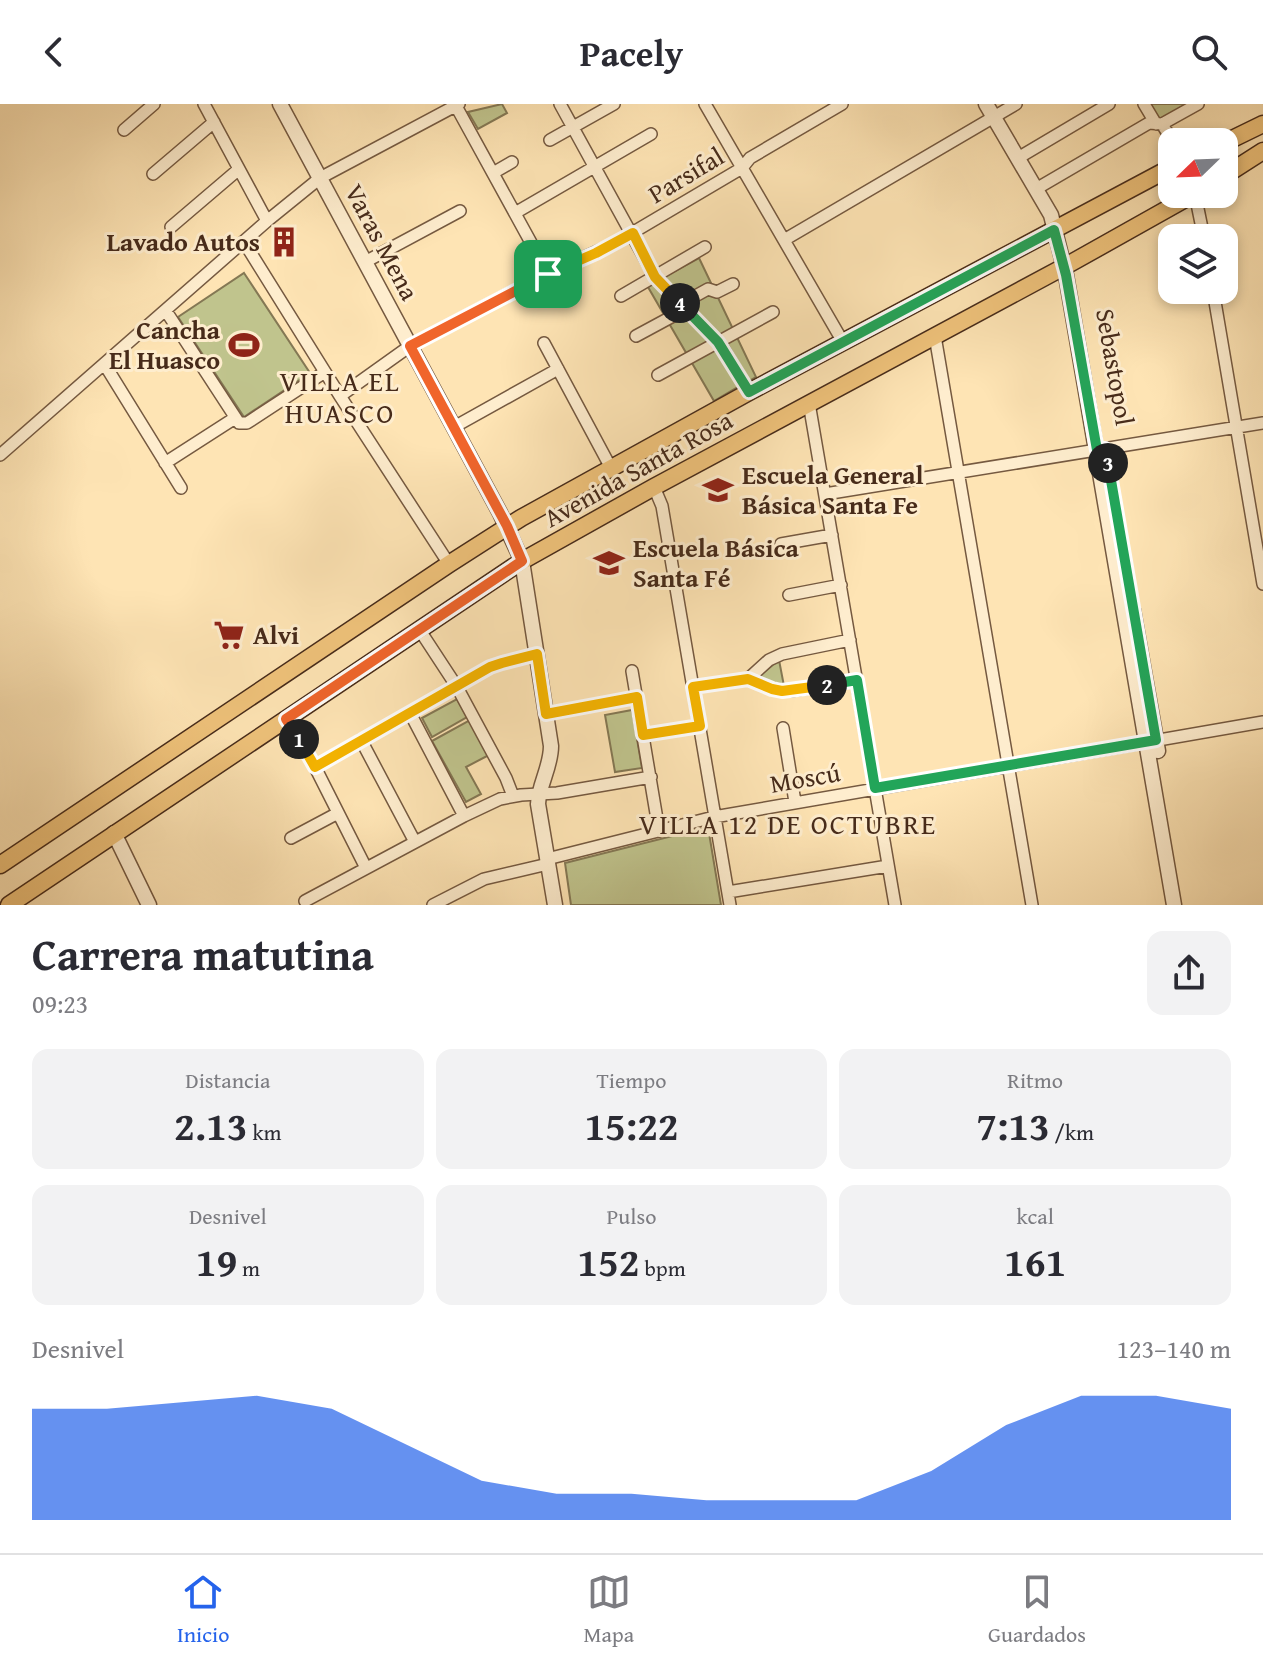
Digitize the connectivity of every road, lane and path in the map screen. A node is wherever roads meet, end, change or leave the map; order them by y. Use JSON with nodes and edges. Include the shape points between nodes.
{"nodes":[{"id":1,"x":154,"y":104,"type":"edge"},
{"id":2,"x":204,"y":104,"type":"edge"},
{"id":3,"x":280,"y":104,"type":"edge"},
{"id":4,"x":560,"y":104,"type":"edge"},
{"id":5,"x":614,"y":104,"type":"edge"},
{"id":6,"x":705,"y":104,"type":"edge"},
{"id":7,"x":842,"y":104,"type":"edge"},
{"id":8,"x":1016,"y":104,"type":"edge"},
{"id":9,"x":1109,"y":104,"type":"edge"},
{"id":10,"x":1144,"y":104,"type":"edge"},
{"id":11,"x":1198,"y":104,"type":"edge"},
{"id":12,"x":457,"y":105,"type":"edge"},
{"id":13,"x":990,"y":110,"type":"edge"},
{"id":14,"x":214,"y":122,"type":"junction"},
{"id":15,"x":1159,"y":124,"type":"junction"},
{"id":16,"x":1263,"y":124,"type":"edge"},
{"id":17,"x":573,"y":127,"type":"junction"},
{"id":18,"x":1162,"y":128,"type":"edge"},
{"id":19,"x":124,"y":130,"type":"dead end"},
{"id":20,"x":651,"y":134,"type":"dead end"},
{"id":21,"x":1238,"y":136,"type":"edge"},
{"id":22,"x":550,"y":140,"type":"dead end"},
{"id":23,"x":1263,"y":151,"type":"edge"},
{"id":24,"x":1018,"y":158,"type":"junction"},
{"id":25,"x":512,"y":162,"type":"dead end"},
{"id":26,"x":596,"y":166,"type":"junction"},
{"id":27,"x":1238,"y":167,"type":"edge"},
{"id":28,"x":742,"y":168,"type":"junction"},
{"id":29,"x":239,"y":169,"type":"junction"},
{"id":30,"x":493,"y":173,"type":"junction"},
{"id":31,"x":153,"y":174,"type":"dead end"},
{"id":32,"x":1158,"y":174,"type":"edge"},
{"id":33,"x":320,"y":178,"type":"junction"},
{"id":34,"x":1036,"y":189,"type":"junction"},
{"id":35,"x":1169,"y":208,"type":"edge"},
{"id":36,"x":460,"y":211,"type":"dead end"},
{"id":37,"x":515,"y":213,"type":"junction"},
{"id":38,"x":267,"y":221,"type":"junction"},
{"id":39,"x":1056,"y":225,"type":"junction"},
{"id":40,"x":171,"y":227,"type":"dead end"},
{"id":41,"x":633,"y":233,"type":"junction"},
{"id":42,"x":784,"y":240,"type":"junction"},
{"id":43,"x":244,"y":242,"type":"junction"},
{"id":44,"x":705,"y":247,"type":"dead end"},
{"id":45,"x":365,"y":262,"type":"junction"},
{"id":46,"x":1068,"y":265,"type":"junction"},
{"id":47,"x":548,"y":274,"type":"junction"},
{"id":48,"x":655,"y":277,"type":"junction"},
{"id":49,"x":733,"y":284,"type":"dead end"},
{"id":50,"x":621,"y":296,"type":"dead end"},
{"id":51,"x":563,"y":301,"type":"dead end"},
{"id":52,"x":1215,"y":304,"type":"edge"},
{"id":53,"x":683,"y":307,"type":"junction"},
{"id":54,"x":166,"y":311,"type":"junction"},
{"id":55,"x":773,"y":312,"type":"dead end"},
{"id":56,"x":636,"y":336,"type":"dead end"},
{"id":57,"x":935,"y":336,"type":"junction"},
{"id":58,"x":718,"y":342,"type":"junction"},
{"id":59,"x":843,"y":342,"type":"junction"},
{"id":60,"x":544,"y":343,"type":"dead end"},
{"id":61,"x":410,"y":346,"type":"junction"},
{"id":62,"x":105,"y":365,"type":"junction"},
{"id":63,"x":558,"y":369,"type":"junction"},
{"id":64,"x":325,"y":372,"type":"junction"},
{"id":65,"x":658,"y":375,"type":"dead end"},
{"id":66,"x":749,"y":392,"type":"junction"},
{"id":67,"x":340,"y":396,"type":"junction"},
{"id":68,"x":809,"y":403,"type":"junction"},
{"id":69,"x":235,"y":418,"type":"junction"},
{"id":70,"x":1263,"y":423,"type":"edge"},
{"id":71,"x":454,"y":427,"type":"junction"},
{"id":72,"x":1236,"y":427,"type":"junction"},
{"id":73,"x":1101,"y":449,"type":"junction"},
{"id":74,"x":0,"y":455,"type":"edge"},
{"id":75,"x":165,"y":463,"type":"junction"},
{"id":76,"x":611,"y":468,"type":"junction"},
{"id":77,"x":958,"y":473,"type":"junction"},
{"id":78,"x":654,"y":487,"type":"junction"},
{"id":79,"x":181,"y":488,"type":"dead end"},
{"id":80,"x":825,"y":494,"type":"junction"},
{"id":81,"x":507,"y":526,"type":"junction"},
{"id":82,"x":832,"y":535,"type":"junction"},
{"id":83,"x":781,"y":544,"type":"dead end"},
{"id":84,"x":522,"y":561,"type":"junction"},
{"id":85,"x":449,"y":564,"type":"junction"},
{"id":86,"x":1263,"y":584,"type":"edge"},
{"id":87,"x":841,"y":585,"type":"junction"},
{"id":88,"x":789,"y":595,"type":"dead end"},
{"id":89,"x":419,"y":629,"type":"junction"},
{"id":90,"x":850,"y":640,"type":"junction"},
{"id":91,"x":537,"y":654,"type":"junction"},
{"id":92,"x":632,"y":671,"type":"dead end"},
{"id":93,"x":748,"y":679,"type":"junction"},
{"id":94,"x":857,"y":680,"type":"junction"},
{"id":95,"x":457,"y":687,"type":"junction"},
{"id":96,"x":693,"y":687,"type":"junction"},
{"id":97,"x":637,"y":697,"type":"junction"},
{"id":98,"x":410,"y":713,"type":"junction"},
{"id":99,"x":553,"y":713,"type":"junction"},
{"id":100,"x":286,"y":719,"type":"junction"},
{"id":101,"x":1263,"y":722,"type":"edge"},
{"id":102,"x":700,"y":726,"type":"junction"},
{"id":103,"x":783,"y":728,"type":"dead end"},
{"id":104,"x":643,"y":735,"type":"junction"},
{"id":105,"x":361,"y":740,"type":"junction"},
{"id":106,"x":1151,"y":741,"type":"junction"},
{"id":107,"x":1008,"y":766,"type":"junction"},
{"id":108,"x":315,"y":767,"type":"junction"},
{"id":109,"x":651,"y":777,"type":"junction"},
{"id":110,"x":875,"y":788,"type":"junction"},
{"id":111,"x":539,"y":795,"type":"junction"},
{"id":112,"x":513,"y":796,"type":"junction"},
{"id":113,"x":795,"y":802,"type":"junction"},
{"id":114,"x":338,"y":813,"type":"junction"},
{"id":115,"x":464,"y":816,"type":"junction"},
{"id":116,"x":714,"y":817,"type":"junction"},
{"id":117,"x":659,"y":827,"type":"junction"},
{"id":118,"x":114,"y":833,"type":"junction"},
{"id":119,"x":291,"y":838,"type":"dead end"},
{"id":120,"x":415,"y":842,"type":"junction"},
{"id":121,"x":548,"y":861,"type":"junction"},
{"id":122,"x":0,"y":865,"type":"edge"},
{"id":123,"x":888,"y":866,"type":"junction"},
{"id":124,"x":366,"y":868,"type":"junction"},
{"id":125,"x":728,"y":892,"type":"junction"},
{"id":126,"x":305,"y":901,"type":"dead end"},
{"id":127,"x":9,"y":905,"type":"edge"},
{"id":128,"x":149,"y":905,"type":"edge"},
{"id":129,"x":433,"y":905,"type":"edge"},
{"id":130,"x":555,"y":905,"type":"edge"},
{"id":131,"x":730,"y":905,"type":"edge"},
{"id":132,"x":895,"y":905,"type":"edge"},
{"id":133,"x":1032,"y":905,"type":"edge"},
{"id":134,"x":1174,"y":905,"type":"edge"},
{"id":135,"x":1183,"y":905,"type":"edge"}],
"edges":[{"from":1,"to":19,"type":"street"},
{"from":2,"to":14,"type":"street"},
{"from":3,"to":33,"type":"street","name":"Varas Mena"},
{"from":4,"to":17,"type":"street"},
{"from":5,"to":17,"type":"street"},
{"from":6,"to":28,"type":"street"},
{"from":7,"to":28,"type":"street","name":"Parsifal","via":[[750,158]]},
{"from":8,"to":13,"type":"street"},
{"from":9,"to":24,"type":"street"},
{"from":10,"to":15,"type":"street"},
{"from":11,"to":15,"type":"street"},
{"from":12,"to":30,"type":"street"},
{"from":12,"to":33,"type":"street"},
{"from":13,"to":24,"type":"street","name":"Sebastopol"},
{"from":13,"to":42,"type":"street"},
{"from":14,"to":29,"type":"street"},
{"from":14,"to":31,"type":"street"},
{"from":15,"to":18,"type":"street"},
{"from":15,"to":34,"type":"street","via":[[1149,123]]},
{"from":16,"to":21,"type":"main road"},
{"from":17,"to":22,"type":"street"},
{"from":17,"to":26,"type":"street"},
{"from":20,"to":26,"type":"street"},
{"from":23,"to":27,"type":"main road"},
{"from":24,"to":34,"type":"street","name":"Sebastopol"},
{"from":25,"to":30,"type":"street"},
{"from":26,"to":37,"type":"street"},
{"from":26,"to":41,"type":"street"},
{"from":28,"to":41,"type":"street","name":"Parsifal"},
{"from":28,"to":42,"type":"street"},
{"from":29,"to":38,"type":"street"},
{"from":29,"to":40,"type":"street"},
{"from":30,"to":37,"type":"street"},
{"from":32,"to":39,"type":"main road","name":"Avenida Santa Rosa"},
{"from":33,"to":38,"type":"street"},
{"from":33,"to":45,"type":"street","name":"Varas Mena"},
{"from":34,"to":39,"type":"street","name":"Sebastopol"},
{"from":35,"to":46,"type":"main road","name":"Avenida Santa Rosa"},
{"from":36,"to":45,"type":"street"},
{"from":37,"to":47,"type":"street"},
{"from":38,"to":43,"type":"street"},
{"from":39,"to":46,"type":"street","name":"Sebastopol"},
{"from":39,"to":59,"type":"main road","name":"Avenida Santa Rosa"},
{"from":41,"to":47,"type":"street","name":"Parsifal"},
{"from":41,"to":48,"type":"street"},
{"from":42,"to":59,"type":"street"},
{"from":43,"to":54,"type":"street"},
{"from":43,"to":64,"type":"street"},
{"from":44,"to":48,"type":"street"},
{"from":45,"to":61,"type":"street","name":"Varas Mena"},
{"from":46,"to":57,"type":"main road","name":"Avenida Santa Rosa"},
{"from":46,"to":73,"type":"street","name":"Sebastopol"},
{"from":47,"to":51,"type":"street"},
{"from":47,"to":61,"type":"street","name":"Parsifal"},
{"from":48,"to":50,"type":"street"},
{"from":48,"to":53,"type":"street"},
{"from":49,"to":53,"type":"street","via":[[717,292],[708,289]]},
{"from":52,"to":72,"type":"street"},
{"from":53,"to":56,"type":"street"},
{"from":53,"to":58,"type":"street"},
{"from":54,"to":62,"type":"street"},
{"from":54,"to":69,"type":"street"},
{"from":55,"to":58,"type":"street"},
{"from":57,"to":68,"type":"main road","name":"Avenida Santa Rosa"},
{"from":57,"to":77,"type":"street"},
{"from":58,"to":65,"type":"street"},
{"from":58,"to":66,"type":"street"},
{"from":59,"to":66,"type":"main road","name":"Avenida Santa Rosa"},
{"from":60,"to":63,"type":"street"},
{"from":61,"to":67,"type":"street","name":"Parsifal"},
{"from":61,"to":71,"type":"street","name":"Varas Mena"},
{"from":62,"to":74,"type":"street"},
{"from":62,"to":75,"type":"street"},
{"from":63,"to":71,"type":"street"},
{"from":63,"to":76,"type":"street"},
{"from":64,"to":67,"type":"street"},
{"from":64,"to":69,"type":"street","via":[[247,423]]},
{"from":66,"to":76,"type":"main road","name":"Avenida Santa Rosa"},
{"from":67,"to":85,"type":"street"},
{"from":68,"to":78,"type":"main road","name":"Avenida Santa Rosa"},
{"from":68,"to":80,"type":"street"},
{"from":69,"to":75,"type":"street"},
{"from":70,"to":72,"type":"street"},
{"from":71,"to":81,"type":"street","name":"Varas Mena"},
{"from":72,"to":73,"type":"street"},
{"from":72,"to":86,"type":"street"},
{"from":73,"to":77,"type":"street"},
{"from":73,"to":106,"type":"street","name":"Sebastopol","via":[[1142,723]]},
{"from":75,"to":79,"type":"street"},
{"from":76,"to":81,"type":"main road","name":"Avenida Santa Rosa"},
{"from":77,"to":80,"type":"street"},
{"from":77,"to":107,"type":"street"},
{"from":78,"to":84,"type":"main road","name":"Avenida Santa Rosa"},
{"from":78,"to":96,"type":"street","via":[[662,506]]},
{"from":80,"to":82,"type":"street"},
{"from":81,"to":84,"type":"street","name":"Varas Mena"},
{"from":81,"to":85,"type":"main road","name":"Avenida Santa Rosa"},
{"from":82,"to":83,"type":"street"},
{"from":82,"to":87,"type":"street"},
{"from":84,"to":89,"type":"main road","name":"Avenida Santa Rosa"},
{"from":84,"to":91,"type":"street","name":"Varas Mena"},
{"from":85,"to":122,"type":"main road","name":"Avenida Santa Rosa"},
{"from":87,"to":88,"type":"street"},
{"from":87,"to":90,"type":"street"},
{"from":89,"to":95,"type":"street"},
{"from":89,"to":100,"type":"main road","name":"Avenida Santa Rosa"},
{"from":90,"to":93,"type":"street","via":[[782,654]]},
{"from":90,"to":94,"type":"street"},
{"from":91,"to":95,"type":"street","via":[[496,665]]},
{"from":91,"to":99,"type":"street","name":"Varas Mena"},
{"from":92,"to":97,"type":"street"},
{"from":93,"to":94,"type":"street","via":[[789,691]]},
{"from":93,"to":96,"type":"street"},
{"from":94,"to":110,"type":"street"},
{"from":95,"to":98,"type":"street"},
{"from":95,"to":112,"type":"street"},
{"from":96,"to":102,"type":"street"},
{"from":97,"to":99,"type":"street"},
{"from":97,"to":104,"type":"street"},
{"from":98,"to":105,"type":"street"},
{"from":98,"to":115,"type":"street"},
{"from":99,"to":111,"type":"street","name":"Varas Mena","via":[[551,756]]},
{"from":100,"to":108,"type":"street"},
{"from":100,"to":118,"type":"main road","name":"Avenida Santa Rosa"},
{"from":101,"to":106,"type":"street","name":"Moscú"},
{"from":102,"to":104,"type":"street"},
{"from":102,"to":116,"type":"street"},
{"from":103,"to":113,"type":"street"},
{"from":104,"to":109,"type":"street"},
{"from":105,"to":108,"type":"street"},
{"from":105,"to":120,"type":"street"},
{"from":106,"to":107,"type":"street","name":"Moscú"},
{"from":106,"to":134,"type":"street","name":"Sebastopol"},
{"from":106,"to":135,"type":"street","name":"Sebastopol"},
{"from":107,"to":110,"type":"street","name":"Moscú"},
{"from":107,"to":133,"type":"street"},
{"from":108,"to":114,"type":"street"},
{"from":109,"to":111,"type":"street"},
{"from":109,"to":117,"type":"street"},
{"from":110,"to":113,"type":"street","name":"Moscú"},
{"from":110,"to":123,"type":"street"},
{"from":111,"to":112,"type":"street"},
{"from":111,"to":121,"type":"street","name":"Varas Mena"},
{"from":112,"to":115,"type":"street"},
{"from":113,"to":116,"type":"street","name":"Moscú"},
{"from":114,"to":119,"type":"street"},
{"from":114,"to":124,"type":"street"},
{"from":115,"to":120,"type":"street"},
{"from":116,"to":117,"type":"street","name":"Moscú"},
{"from":116,"to":125,"type":"street"},
{"from":117,"to":121,"type":"street","name":"Moscú"},
{"from":118,"to":127,"type":"main road","name":"Avenida Santa Rosa"},
{"from":118,"to":128,"type":"street"},
{"from":120,"to":124,"type":"street"},
{"from":121,"to":129,"type":"street","name":"Moscú","via":[[484,879]]},
{"from":121,"to":130,"type":"street","name":"Varas Mena"},
{"from":123,"to":125,"type":"street"},
{"from":123,"to":132,"type":"street"},
{"from":124,"to":126,"type":"street"},
{"from":125,"to":131,"type":"street"}]}
